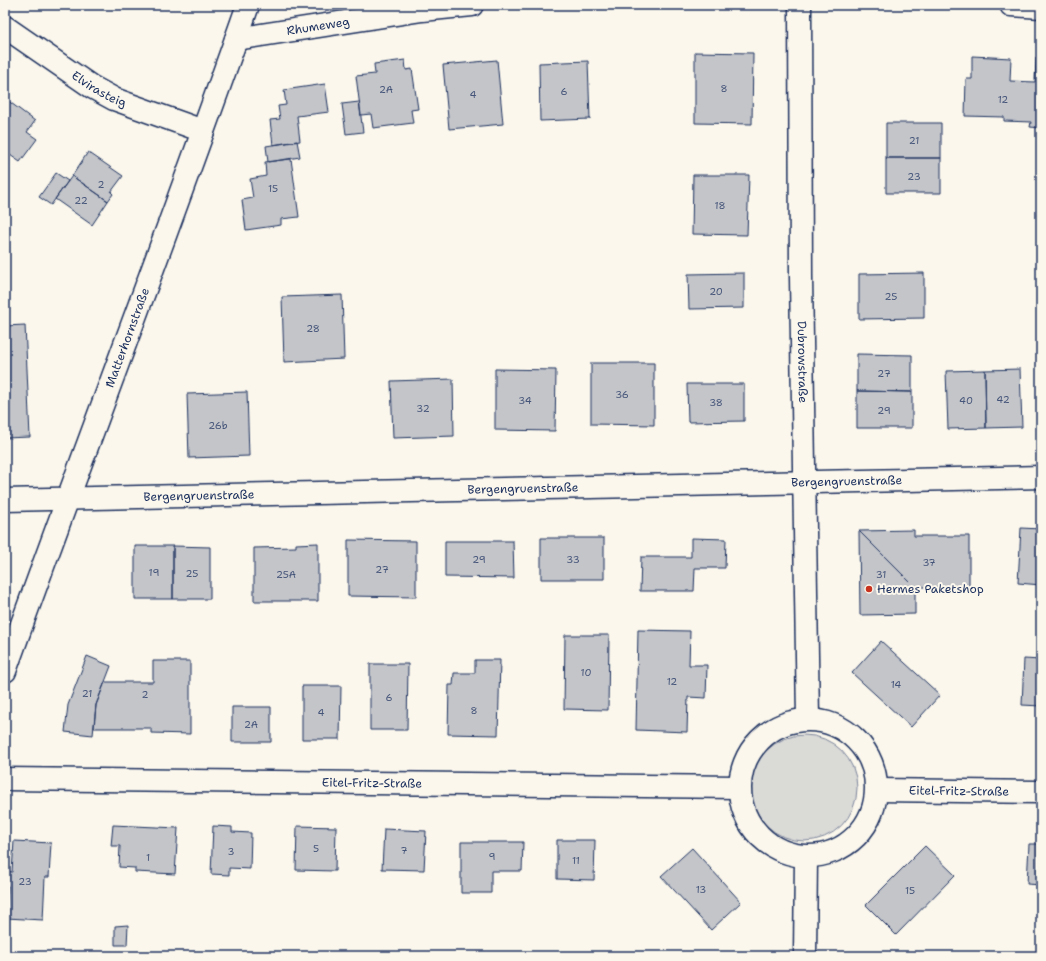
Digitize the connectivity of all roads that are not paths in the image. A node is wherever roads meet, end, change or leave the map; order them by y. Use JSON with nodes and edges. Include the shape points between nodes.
{"nodes":[{"id":1,"x":248,"y":5,"type":"edge"},
{"id":2,"x":472,"y":5,"type":"edge"},
{"id":3,"x":800,"y":5,"type":"edge"},
{"id":4,"x":1011,"y":5,"type":"edge"},
{"id":5,"x":1041,"y":7,"type":"edge"},
{"id":6,"x":5,"y":27,"type":"edge"},
{"id":7,"x":236,"y":39,"type":"junction"},
{"id":8,"x":203,"y":131,"type":"junction"},
{"id":9,"x":1041,"y":477,"type":"edge"},
{"id":10,"x":804,"y":482,"type":"junction"},
{"id":11,"x":67,"y":499,"type":"junction"},
{"id":12,"x":5,"y":500,"type":"edge"},
{"id":13,"x":5,"y":671,"type":"edge"},
{"id":14,"x":808,"y":719,"type":"junction"},
{"id":15,"x":5,"y":779,"type":"edge"},
{"id":16,"x":739,"y":787,"type":"junction"},
{"id":17,"x":877,"y":790,"type":"junction"},
{"id":18,"x":1041,"y":792,"type":"edge"},
{"id":19,"x":806,"y":857,"type":"junction"},
{"id":20,"x":805,"y":956,"type":"edge"}],
"edges":[{"from":1,"to":7,"type":"street","name":"Matterhornstraße"},
{"from":2,"to":7,"type":"street","name":"Rhumeweg","via":[[422,10]]},
{"from":3,"to":10,"type":"street","name":"Dubrowstraße"},
{"from":4,"to":5,"type":"street"},
{"from":6,"to":8,"type":"street","name":"Elvirasteig","via":[[92,87],[114,99]]},
{"from":7,"to":8,"type":"street","name":"Matterhornstraße"},
{"from":8,"to":11,"type":"street","name":"Matterhornstraße"},
{"from":9,"to":10,"type":"street","name":"Bergengruenstraße"},
{"from":10,"to":11,"type":"street","name":"Bergengruenstraße"},
{"from":10,"to":14,"type":"street","name":"Dubrowstraße"},
{"from":11,"to":12,"type":"street","name":"Bergengruenstraße"},
{"from":11,"to":13,"type":"street","name":"Matterhornstraße"},
{"from":14,"to":16,"type":"street","via":[[787,722],[768,732],[753,747],[743,766]]},
{"from":14,"to":17,"type":"street","via":[[827,722],[848,732],[864,747],[874,767]]},
{"from":15,"to":16,"type":"street","name":"Eitel-Fritz-Straße"},
{"from":16,"to":19,"type":"street","via":[[742,808],[752,827],[766,842],[785,853]]},
{"from":17,"to":18,"type":"street","name":"Eitel-Fritz-Straße"},
{"from":17,"to":19,"type":"street","via":[[873,810],[863,829],[848,844],[829,853]]},
{"from":19,"to":20,"type":"street"}]}
